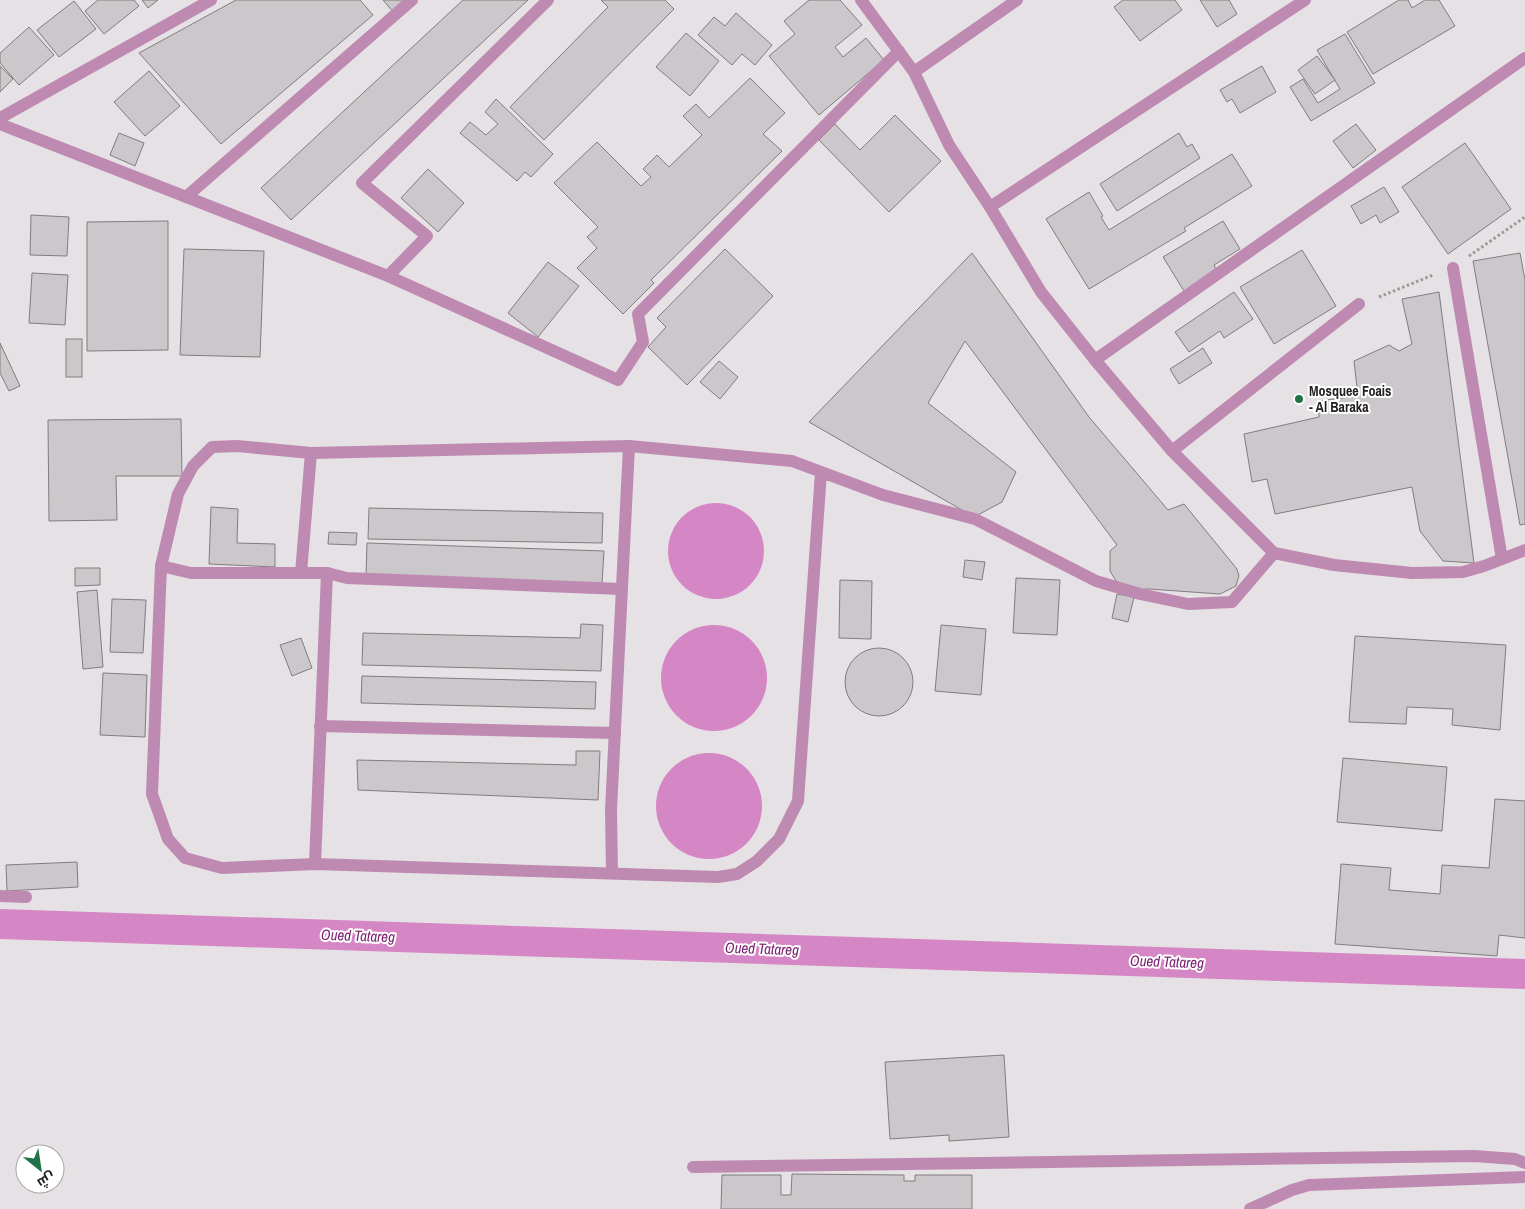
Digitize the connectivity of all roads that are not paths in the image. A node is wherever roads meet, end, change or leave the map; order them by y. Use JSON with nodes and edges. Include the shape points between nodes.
{"nodes":[{"id":1,"x":211,"y":0,"type":"edge"},
{"id":2,"x":412,"y":0,"type":"edge"},
{"id":3,"x":548,"y":0,"type":"edge"},
{"id":4,"x":861,"y":0,"type":"edge"},
{"id":5,"x":1017,"y":0,"type":"edge"},
{"id":6,"x":1305,"y":0,"type":"edge"},
{"id":7,"x":899,"y":51,"type":"junction"},
{"id":8,"x":1525,"y":58,"type":"edge"},
{"id":9,"x":914,"y":72,"type":"junction"},
{"id":10,"x":0,"y":118,"type":"edge"},
{"id":11,"x":0,"y":124,"type":"edge"},
{"id":12,"x":186,"y":197,"type":"junction"},
{"id":13,"x":990,"y":207,"type":"junction"},
{"id":14,"x":1453,"y":268,"type":"road end"},
{"id":15,"x":388,"y":276,"type":"junction"},
{"id":16,"x":1359,"y":304,"type":"road end"},
{"id":17,"x":1095,"y":360,"type":"junction"},
{"id":18,"x":629,"y":446,"type":"junction"},
{"id":19,"x":1172,"y":451,"type":"junction"},
{"id":20,"x":311,"y":453,"type":"junction"},
{"id":21,"x":821,"y":472,"type":"junction"},
{"id":22,"x":1525,"y":550,"type":"edge"},
{"id":23,"x":1274,"y":553,"type":"junction"},
{"id":24,"x":1502,"y":559,"type":"junction"},
{"id":25,"x":161,"y":566,"type":"junction"},
{"id":26,"x":301,"y":573,"type":"junction"},
{"id":27,"x":327,"y":573,"type":"junction"},
{"id":28,"x":622,"y":589,"type":"junction"},
{"id":29,"x":320,"y":726,"type":"junction"},
{"id":30,"x":615,"y":733,"type":"junction"},
{"id":31,"x":315,"y":864,"type":"junction"},
{"id":32,"x":612,"y":873,"type":"junction"},
{"id":33,"x":0,"y":896,"type":"edge"},
{"id":34,"x":26,"y":897,"type":"dead end"},
{"id":35,"x":1525,"y":1163,"type":"edge"},
{"id":36,"x":693,"y":1167,"type":"dead end"},
{"id":37,"x":1525,"y":1177,"type":"edge"},
{"id":38,"x":1250,"y":1209,"type":"edge"}],
"edges":[{"from":1,"to":10,"type":"street"},
{"from":2,"to":12,"type":"street"},
{"from":3,"to":15,"type":"street","via":[[362,183],[427,236]]},
{"from":4,"to":7,"type":"street"},
{"from":5,"to":9,"type":"street"},
{"from":6,"to":13,"type":"street"},
{"from":7,"to":9,"type":"street"},
{"from":7,"to":15,"type":"street","via":[[638,314],[644,342],[618,380]]},
{"from":8,"to":17,"type":"street"},
{"from":9,"to":13,"type":"street","via":[[950,145]]},
{"from":11,"to":12,"type":"street"},
{"from":12,"to":15,"type":"street"},
{"from":13,"to":17,"type":"street","via":[[1041,292]]},
{"from":14,"to":24,"type":"street"},
{"from":16,"to":19,"type":"street"},
{"from":17,"to":19,"type":"street"},
{"from":18,"to":20,"type":"street"},
{"from":18,"to":21,"type":"street","via":[[792,461]]},
{"from":18,"to":28,"type":"street"},
{"from":19,"to":23,"type":"street"},
{"from":20,"to":25,"type":"street","via":[[237,446],[212,447],[193,466],[178,494]]},
{"from":20,"to":26,"type":"street"},
{"from":21,"to":23,"type":"street","via":[[883,495],[975,519],[1096,581],[1188,604],[1232,602]]},
{"from":21,"to":32,"type":"street","via":[[798,801],[779,839],[757,861],[737,874],[718,877]]},
{"from":22,"to":24,"type":"street"},
{"from":23,"to":24,"type":"street","via":[[1334,565],[1412,573],[1463,572]]},
{"from":25,"to":26,"type":"street","via":[[191,573]]},
{"from":25,"to":31,"type":"street","via":[[152,794],[168,839],[185,858],[222,868]]},
{"from":26,"to":27,"type":"street"},
{"from":27,"to":28,"type":"street","via":[[347,578]]},
{"from":27,"to":29,"type":"street"},
{"from":28,"to":30,"type":"street"},
{"from":29,"to":30,"type":"street"},
{"from":29,"to":31,"type":"street"},
{"from":30,"to":32,"type":"street"},
{"from":31,"to":32,"type":"street"},
{"from":33,"to":34,"type":"street"},
{"from":35,"to":36,"type":"street","via":[[1515,1159],[1474,1156]]},
{"from":37,"to":38,"type":"street","via":[[1309,1185]]}]}
